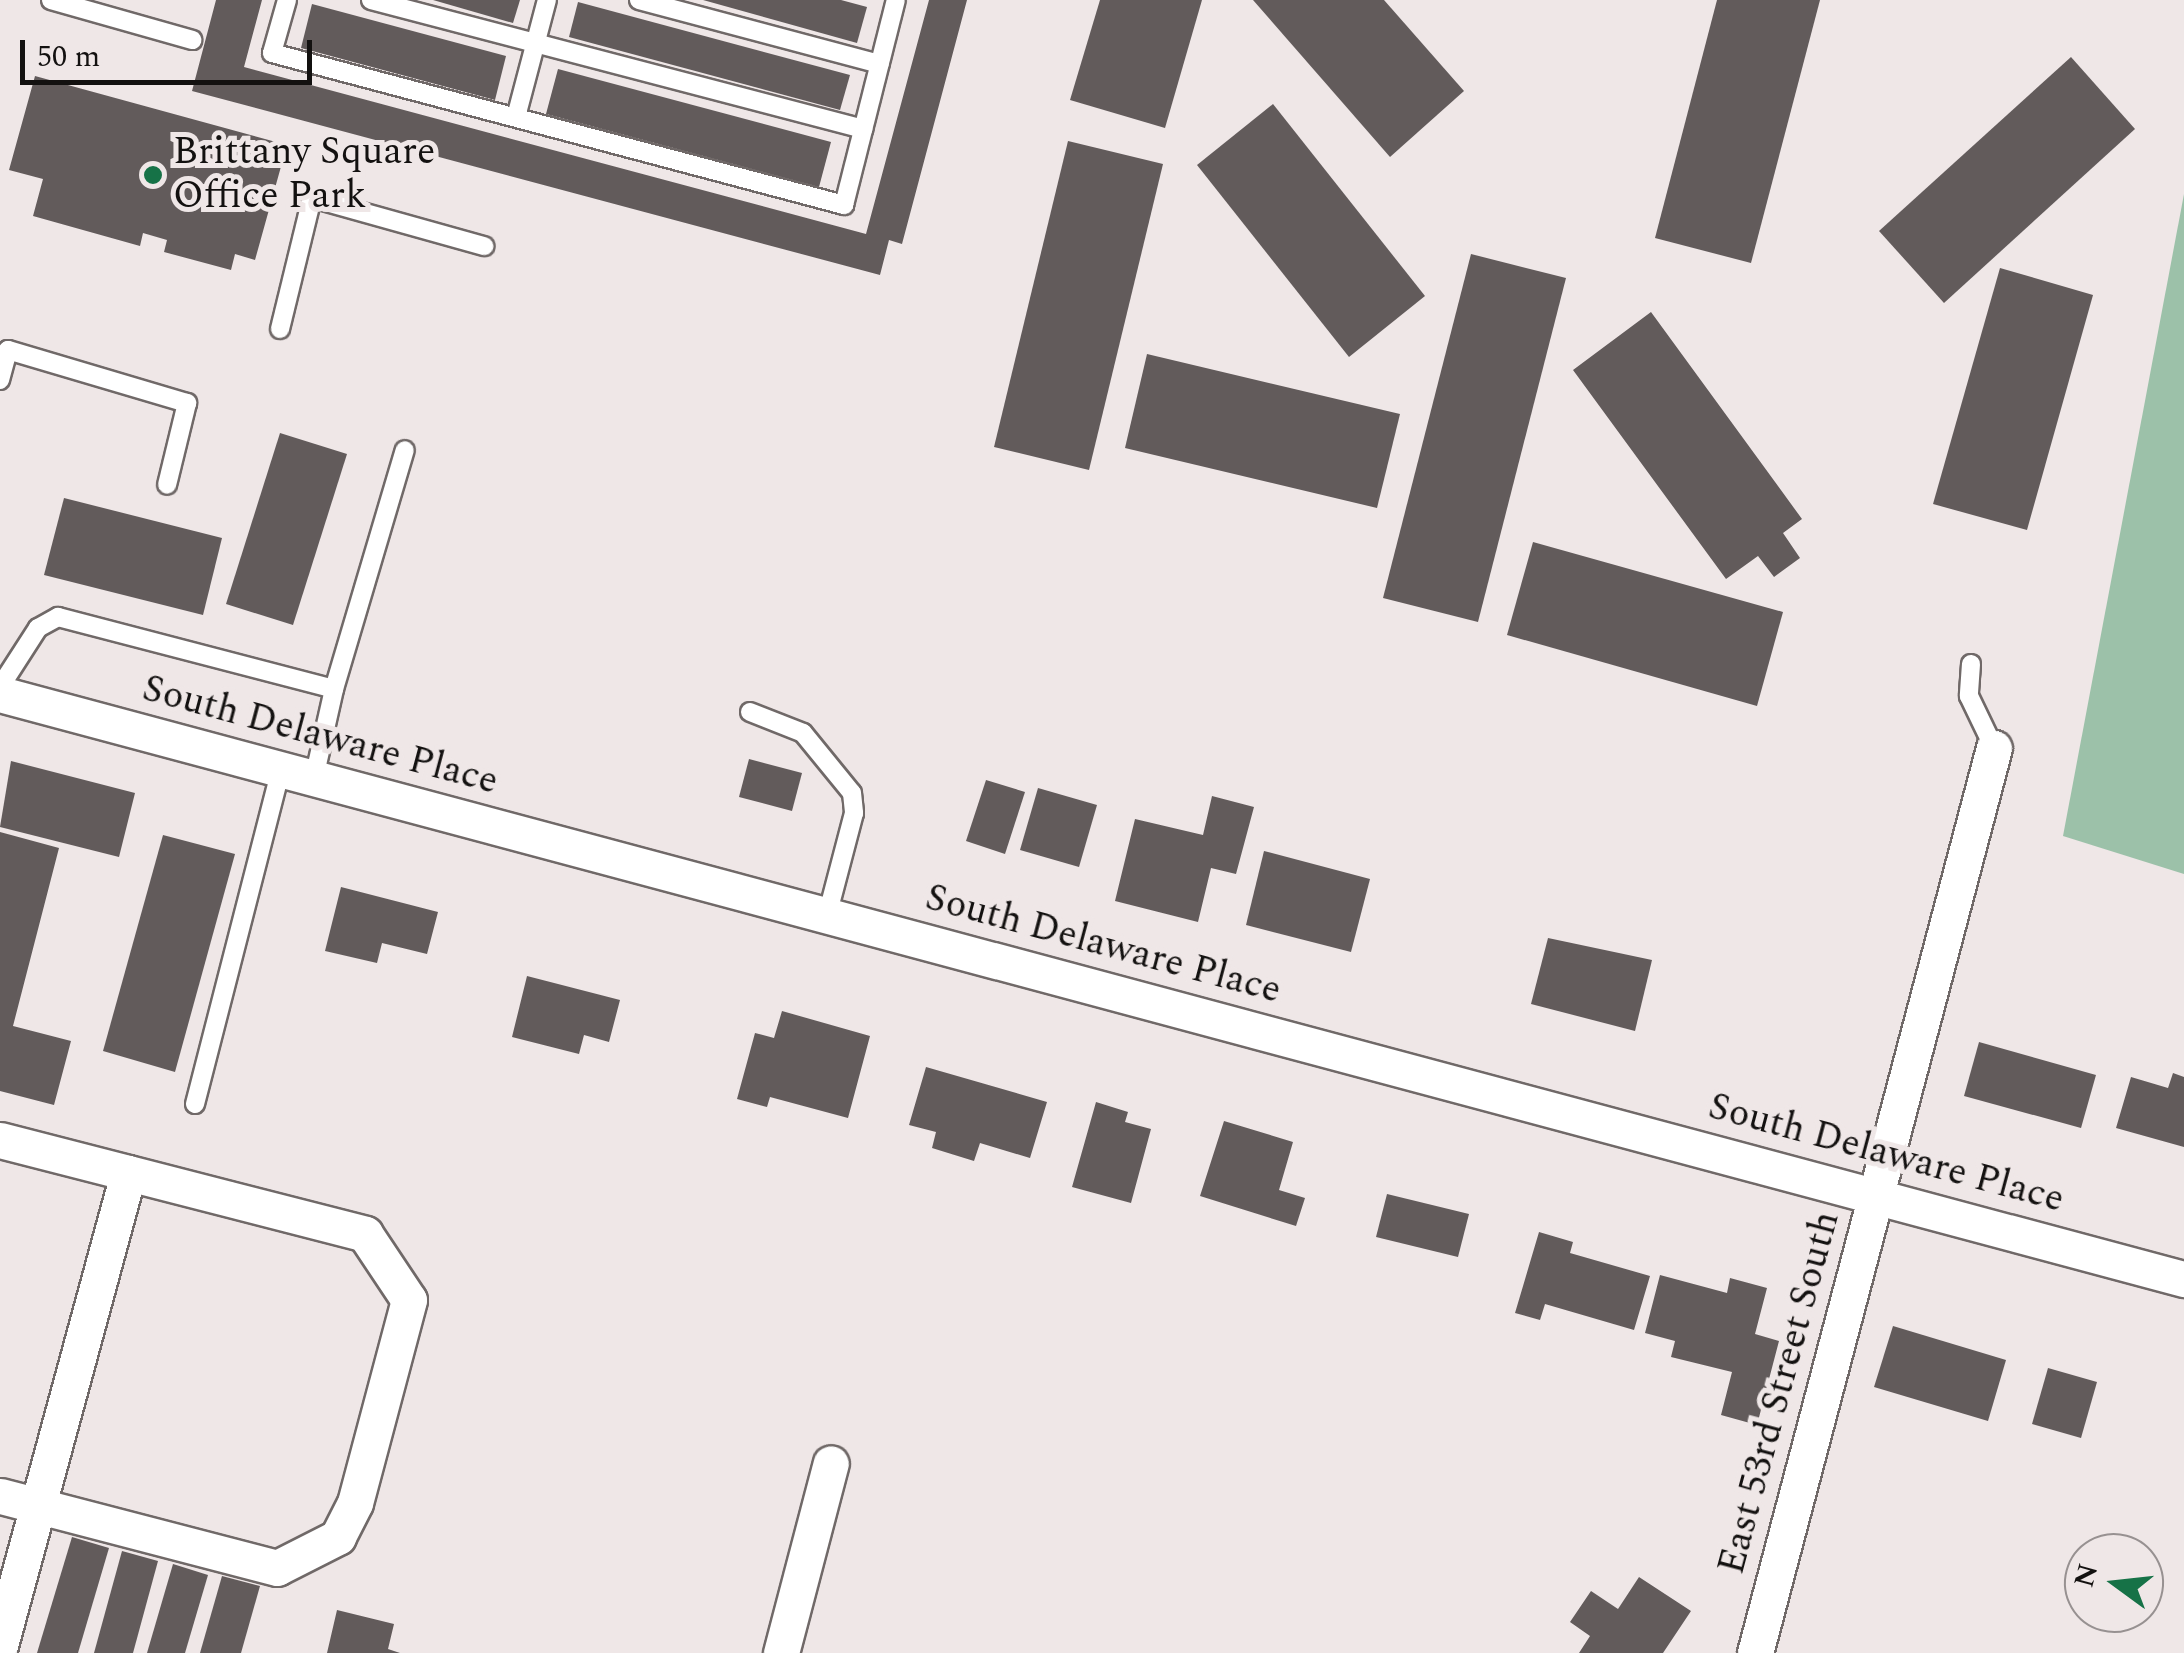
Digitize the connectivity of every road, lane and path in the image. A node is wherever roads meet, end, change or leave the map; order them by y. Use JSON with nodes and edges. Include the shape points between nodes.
{"nodes":[{"id":1,"x":51,"y":0,"type":"edge"},
{"id":2,"x":286,"y":0,"type":"edge"},
{"id":3,"x":372,"y":0,"type":"edge"},
{"id":4,"x":547,"y":0,"type":"edge"},
{"id":5,"x":639,"y":0,"type":"edge"},
{"id":6,"x":896,"y":0,"type":"edge"},
{"id":7,"x":192,"y":40,"type":"dead end"},
{"id":8,"x":536,"y":43,"type":"junction"},
{"id":9,"x":880,"y":64,"type":"junction"},
{"id":10,"x":516,"y":117,"type":"junction"},
{"id":11,"x":863,"y":129,"type":"junction"},
{"id":12,"x":484,"y":246,"type":"dead end"},
{"id":13,"x":280,"y":328,"type":"dead end"},
{"id":14,"x":4,"y":349,"type":"edge"},
{"id":15,"x":0,"y":380,"type":"edge"},
{"id":16,"x":405,"y":450,"type":"dead end"},
{"id":17,"x":167,"y":484,"type":"dead end"},
{"id":18,"x":1971,"y":664,"type":"dead end"},
{"id":19,"x":0,"y":690,"type":"edge"},
{"id":20,"x":334,"y":690,"type":"junction"},
{"id":21,"x":750,"y":712,"type":"dead end"},
{"id":22,"x":1994,"y":748,"type":"joint"},
{"id":23,"x":298,"y":774,"type":"junction"},
{"id":24,"x":827,"y":916,"type":"junction"},
{"id":25,"x":195,"y":1104,"type":"dead end"},
{"id":26,"x":0,"y":1140,"type":"edge"},
{"id":27,"x":128,"y":1173,"type":"junction"},
{"id":28,"x":1876,"y":1194,"type":"junction"},
{"id":29,"x":2184,"y":1279,"type":"edge"},
{"id":30,"x":831,"y":1463,"type":"dead end"},
{"id":31,"x":0,"y":1496,"type":"edge"},
{"id":32,"x":39,"y":1506,"type":"junction"},
{"id":33,"x":0,"y":1645,"type":"edge"},
{"id":34,"x":781,"y":1653,"type":"edge"},
{"id":35,"x":1755,"y":1653,"type":"edge"}],
"edges":[{"from":1,"to":7,"type":"lane"},
{"from":2,"to":10,"type":"lane","via":[[272,53]]},
{"from":3,"to":8,"type":"lane"},
{"from":4,"to":8,"type":"lane"},
{"from":5,"to":9,"type":"lane"},
{"from":6,"to":9,"type":"lane"},
{"from":8,"to":10,"type":"lane"},
{"from":8,"to":11,"type":"lane"},
{"from":9,"to":11,"type":"lane"},
{"from":10,"to":11,"type":"lane","via":[[844,205]]},
{"from":12,"to":13,"type":"lane","via":[[312,198]]},
{"from":14,"to":15,"type":"lane"},
{"from":14,"to":17,"type":"lane","via":[[187,402]]},
{"from":16,"to":20,"type":"lane"},
{"from":18,"to":22,"type":"lane","via":[[1970,696]]},
{"from":19,"to":20,"type":"lane","via":[[38,628],[58,617]]},
{"from":19,"to":23,"type":"street","name":"South Delaware Place"},
{"from":20,"to":23,"type":"lane"},
{"from":21,"to":24,"type":"lane","via":[[803,733],[852,793],[854,812]]},
{"from":22,"to":28,"type":"street","name":"East 53rd Street South"},
{"from":23,"to":24,"type":"street","name":"South Delaware Place"},
{"from":23,"to":25,"type":"lane"},
{"from":24,"to":28,"type":"street","name":"South Delaware Place"},
{"from":26,"to":27,"type":"street"},
{"from":27,"to":32,"type":"street"},
{"from":27,"to":32,"type":"street","via":[[364,1234],[409,1300],[355,1502],[338,1537],[277,1568]]},
{"from":28,"to":29,"type":"street","name":"South Delaware Place"},
{"from":28,"to":35,"type":"street","name":"East 53rd Street South"},
{"from":30,"to":34,"type":"street"},
{"from":31,"to":32,"type":"street"},
{"from":32,"to":33,"type":"street"}]}
